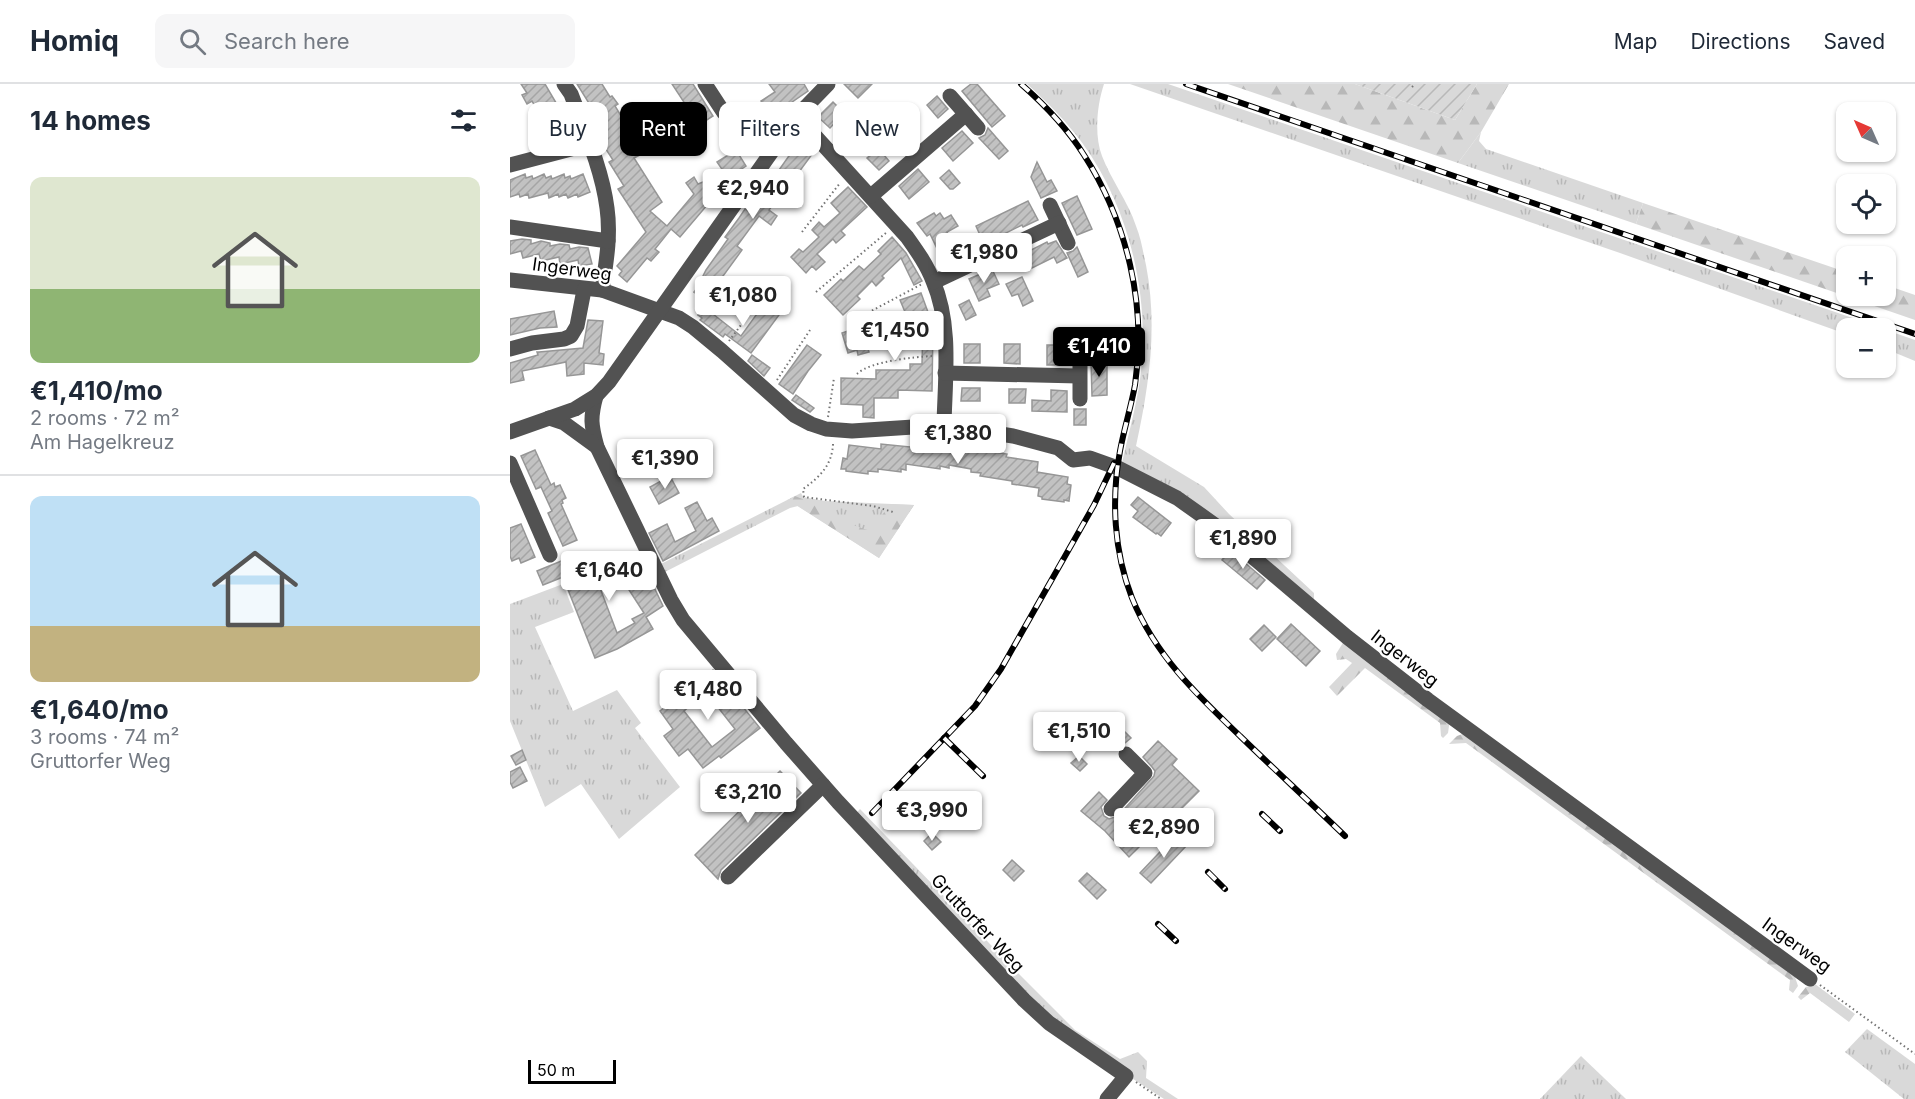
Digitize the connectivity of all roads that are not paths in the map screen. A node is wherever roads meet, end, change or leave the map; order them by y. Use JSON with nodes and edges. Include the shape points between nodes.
{"nodes":[{"id":1,"x":564,"y":84,"type":"edge"},
{"id":2,"x":705,"y":84,"type":"edge"},
{"id":3,"x":828,"y":84,"type":"edge"},
{"id":4,"x":950,"y":96,"type":"dead end"},
{"id":5,"x":574,"y":102,"type":"edge"},
{"id":6,"x":811,"y":102,"type":"edge"},
{"id":7,"x":719,"y":105,"type":"edge"},
{"id":8,"x":966,"y":114,"type":"junction"},
{"id":9,"x":978,"y":128,"type":"dead end"},
{"id":10,"x":821,"y":142,"type":"edge"},
{"id":11,"x":544,"y":156,"type":"edge"},
{"id":12,"x":594,"y":156,"type":"edge"},
{"id":13,"x":769,"y":156,"type":"edge"},
{"id":14,"x":510,"y":165,"type":"edge"},
{"id":15,"x":871,"y":196,"type":"junction"},
{"id":16,"x":1050,"y":204,"type":"dead end"},
{"id":17,"x":1059,"y":223,"type":"junction"},
{"id":18,"x":510,"y":227,"type":"edge"},
{"id":19,"x":608,"y":241,"type":"junction"},
{"id":20,"x":1068,"y":243,"type":"dead end"},
{"id":21,"x":510,"y":280,"type":"edge"},
{"id":22,"x":933,"y":280,"type":"junction"},
{"id":23,"x":584,"y":290,"type":"junction"},
{"id":24,"x":602,"y":290,"type":"junction"},
{"id":25,"x":659,"y":310,"type":"junction"},
{"id":26,"x":510,"y":349,"type":"edge"},
{"id":27,"x":1080,"y":356,"type":"dead end"},
{"id":28,"x":945,"y":374,"type":"junction"},
{"id":29,"x":1079,"y":376,"type":"junction"},
{"id":30,"x":596,"y":396,"type":"junction"},
{"id":31,"x":1080,"y":399,"type":"dead end"},
{"id":32,"x":549,"y":418,"type":"junction"},
{"id":33,"x":944,"y":425,"type":"junction"},
{"id":34,"x":510,"y":432,"type":"edge"},
{"id":35,"x":597,"y":447,"type":"junction"},
{"id":36,"x":510,"y":463,"type":"edge"},
{"id":37,"x":550,"y":555,"type":"dead end"},
{"id":38,"x":1126,"y":754,"type":"dead end"},
{"id":39,"x":823,"y":785,"type":"junction"},
{"id":40,"x":1112,"y":809,"type":"dead end"},
{"id":41,"x":728,"y":877,"type":"dead end"},
{"id":42,"x":1810,"y":979,"type":"road end"},
{"id":43,"x":1107,"y":1099,"type":"edge"}],
"edges":[{"from":1,"to":5,"type":"street"},
{"from":2,"to":7,"type":"street"},
{"from":3,"to":6,"type":"street"},
{"from":4,"to":8,"type":"street"},
{"from":8,"to":9,"type":"street"},
{"from":8,"to":15,"type":"street"},
{"from":10,"to":15,"type":"street"},
{"from":11,"to":14,"type":"street"},
{"from":12,"to":19,"type":"street","via":[[608,210]]},
{"from":13,"to":25,"type":"street"},
{"from":15,"to":22,"type":"street","via":[[920,255]]},
{"from":16,"to":17,"type":"street"},
{"from":17,"to":20,"type":"street"},
{"from":17,"to":22,"type":"street"},
{"from":18,"to":19,"type":"street"},
{"from":19,"to":24,"type":"street"},
{"from":21,"to":23,"type":"street","name":"Ingerweg"},
{"from":22,"to":28,"type":"street","via":[[945,330]]},
{"from":23,"to":24,"type":"street","name":"Ingerweg"},
{"from":23,"to":26,"type":"street","via":[[577,326],[571,336]]},
{"from":24,"to":25,"type":"street","name":"Ingerweg"},
{"from":25,"to":30,"type":"street"},
{"from":25,"to":33,"type":"street","name":"Ingerweg","via":[[693,327],[794,415],[812,424],[852,431]]},
{"from":27,"to":29,"type":"street"},
{"from":28,"to":29,"type":"street"},
{"from":28,"to":33,"type":"street"},
{"from":29,"to":31,"type":"street"},
{"from":30,"to":32,"type":"street"},
{"from":30,"to":35,"type":"street","name":"Gruttorfer Weg","via":[[591,415]]},
{"from":32,"to":34,"type":"street"},
{"from":32,"to":35,"type":"street","name":"Gruttorfer Weg","via":[[564,423]]},
{"from":33,"to":42,"type":"street","name":"Ingerweg","via":[[1058,448],[1073,460],[1090,458],[1177,498],[1428,700]]},
{"from":35,"to":39,"type":"street","name":"Gruttorfer Weg","via":[[657,576],[683,620]]},
{"from":36,"to":37,"type":"street"},
{"from":38,"to":40,"type":"street","via":[[1145,773]]},
{"from":39,"to":41,"type":"street"},
{"from":39,"to":43,"type":"street","name":"Gruttorfer Weg","via":[[1024,1000],[1049,1023],[1126,1076]]}]}
